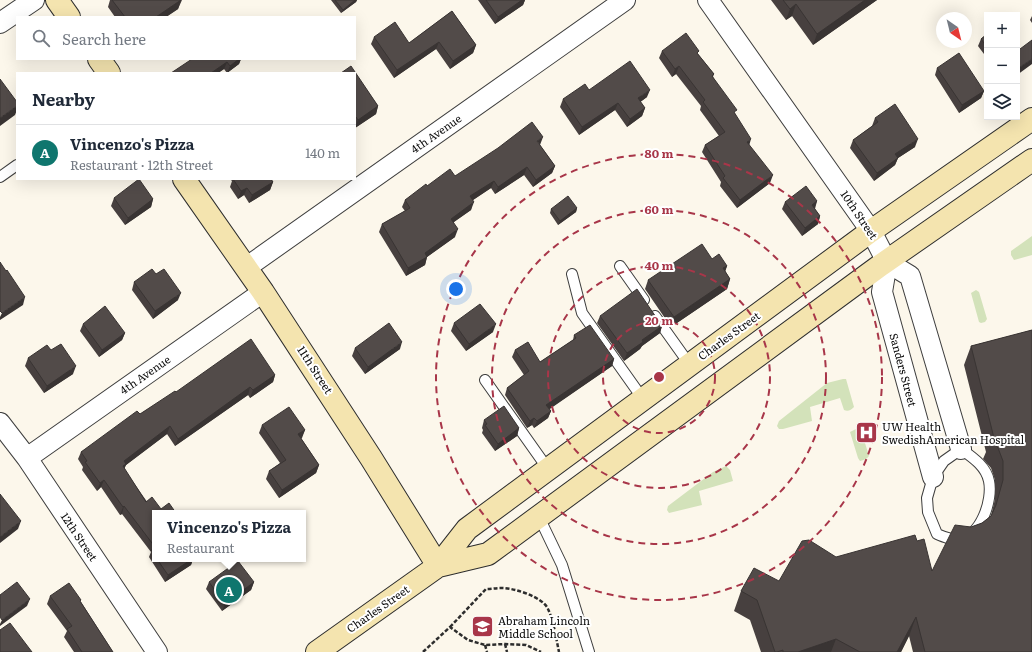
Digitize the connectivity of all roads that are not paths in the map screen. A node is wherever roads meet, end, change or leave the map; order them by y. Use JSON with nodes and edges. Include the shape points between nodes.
{"nodes":[{"id":1,"x":34,"y":0,"type":"edge"},
{"id":2,"x":57,"y":0,"type":"edge"},
{"id":3,"x":625,"y":0,"type":"edge"},
{"id":4,"x":708,"y":0,"type":"edge"},
{"id":5,"x":68,"y":16,"type":"edge"},
{"id":6,"x":0,"y":23,"type":"edge"},
{"id":7,"x":100,"y":60,"type":"edge"},
{"id":8,"x":108,"y":72,"type":"edge"},
{"id":9,"x":1032,"y":119,"type":"edge"},
{"id":10,"x":1032,"y":160,"type":"edge"},
{"id":11,"x":16,"y":166,"type":"edge"},
{"id":12,"x":0,"y":176,"type":"edge"},
{"id":13,"x":185,"y":180,"type":"edge"},
{"id":14,"x":871,"y":231,"type":"junction"},
{"id":15,"x":887,"y":262,"type":"junction"},
{"id":16,"x":620,"y":266,"type":"dead end"},
{"id":17,"x":247,"y":267,"type":"junction"},
{"id":18,"x":572,"y":274,"type":"dead end"},
{"id":19,"x":264,"y":292,"type":"junction"},
{"id":20,"x":690,"y":365,"type":"junction"},
{"id":21,"x":485,"y":380,"type":"dead end"},
{"id":22,"x":643,"y":399,"type":"junction"},
{"id":23,"x":2,"y":430,"type":"edge"},
{"id":24,"x":960,"y":449,"type":"junction"},
{"id":25,"x":27,"y":458,"type":"junction"},
{"id":26,"x":548,"y":469,"type":"junction"},
{"id":27,"x":933,"y":477,"type":"junction"},
{"id":28,"x":539,"y":517,"type":"junction"},
{"id":29,"x":438,"y":566,"type":"junction"},
{"id":30,"x":157,"y":652,"type":"edge"},
{"id":31,"x":317,"y":652,"type":"edge"},
{"id":32,"x":589,"y":652,"type":"edge"}],
"edges":[{"from":1,"to":6,"type":"street"},
{"from":2,"to":5,"type":"main road"},
{"from":3,"to":17,"type":"street","name":"4th Avenue"},
{"from":4,"to":14,"type":"street","name":"10th Street"},
{"from":7,"to":8,"type":"main road"},
{"from":9,"to":14,"type":"main road","name":"Charles Street"},
{"from":10,"to":15,"type":"main road","name":"Charles Street"},
{"from":11,"to":12,"type":"lane"},
{"from":13,"to":17,"type":"main road","name":"11th Street"},
{"from":14,"to":15,"type":"street","name":"10th Street"},
{"from":14,"to":20,"type":"main road","name":"Charles Street"},
{"from":15,"to":24,"type":"street","via":[[910,276]]},
{"from":15,"to":27,"type":"street","name":"Sanders Street","via":[[882,292]]},
{"from":15,"to":28,"type":"main road","name":"Charles Street"},
{"from":16,"to":20,"type":"lane"},
{"from":17,"to":19,"type":"main road","name":"11th Street"},
{"from":18,"to":22,"type":"lane","via":[[582,313]]},
{"from":19,"to":25,"type":"street","name":"4th Avenue"},
{"from":19,"to":29,"type":"main road","name":"11th Street"},
{"from":20,"to":22,"type":"main road","name":"Charles Street"},
{"from":21,"to":26,"type":"lane"},
{"from":22,"to":26,"type":"main road","name":"Charles Street"},
{"from":23,"to":25,"type":"street","name":"12th Street"},
{"from":24,"to":27,"type":"lane","via":[[944,461]]},
{"from":24,"to":27,"type":"lane","via":[[979,463],[989,480],[990,497],[982,521],[972,533],[960,539],[937,534],[928,512],[927,498]]},
{"from":25,"to":30,"type":"street","name":"12th Street"},
{"from":26,"to":29,"type":"main road","name":"Charles Street","via":[[467,528]]},
{"from":28,"to":29,"type":"main road","name":"Charles Street","via":[[488,554]]},
{"from":28,"to":32,"type":"lane","via":[[562,565]]},
{"from":29,"to":31,"type":"main road","name":"Charles Street"}]}
